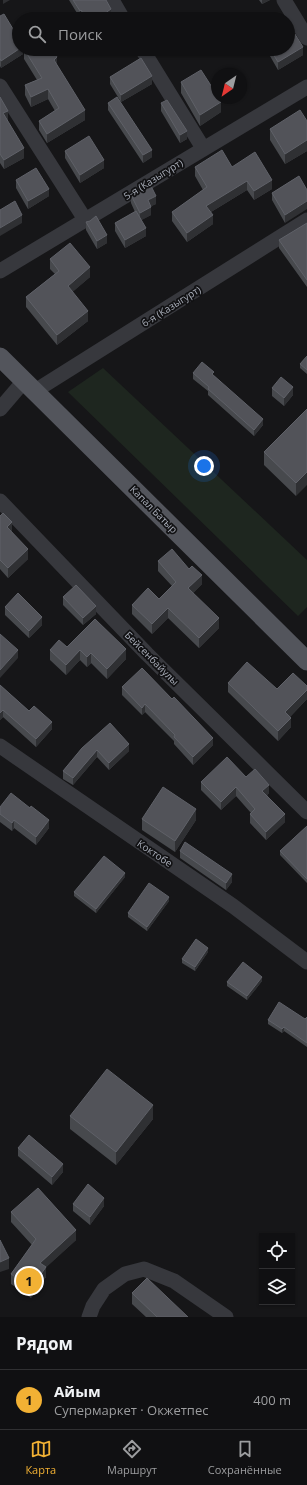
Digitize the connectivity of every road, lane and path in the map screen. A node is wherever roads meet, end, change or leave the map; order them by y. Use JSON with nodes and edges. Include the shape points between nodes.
{"nodes":[{"id":1,"x":112,"y":0,"type":"edge"},
{"id":2,"x":284,"y":0,"type":"edge"},
{"id":3,"x":119,"y":12,"type":"edge"},
{"id":4,"x":291,"y":12,"type":"edge"},
{"id":5,"x":295,"y":18,"type":"edge"},
{"id":6,"x":307,"y":38,"type":"edge"},
{"id":7,"x":146,"y":56,"type":"edge"},
{"id":8,"x":0,"y":86,"type":"edge"},
{"id":9,"x":307,"y":87,"type":"edge"},
{"id":10,"x":203,"y":148,"type":"junction"},
{"id":11,"x":307,"y":220,"type":"edge"},
{"id":12,"x":86,"y":221,"type":"junction"},
{"id":13,"x":0,"y":271,"type":"edge"},
{"id":14,"x":0,"y":357,"type":"edge"},
{"id":15,"x":30,"y":386,"type":"junction"},
{"id":16,"x":0,"y":408,"type":"edge"},
{"id":17,"x":0,"y":501,"type":"edge"},
{"id":18,"x":307,"y":661,"type":"edge"},
{"id":19,"x":0,"y":746,"type":"edge"},
{"id":20,"x":307,"y":812,"type":"edge"},
{"id":21,"x":307,"y":962,"type":"edge"},
{"id":22,"x":89,"y":1317,"type":"edge"},
{"id":23,"x":226,"y":1317,"type":"edge"}],
"edges":[{"from":1,"to":3,"type":"street"},
{"from":2,"to":4,"type":"street"},
{"from":5,"to":6,"type":"street"},
{"from":7,"to":10,"type":"street"},
{"from":8,"to":12,"type":"street"},
{"from":9,"to":10,"type":"street","name":"5-я (Казыгурт)"},
{"from":10,"to":12,"type":"street","name":"5-я (Казыгурт)"},
{"from":11,"to":15,"type":"street","name":"6-я (Казыгурт)"},
{"from":12,"to":13,"type":"street","name":"5-я (Казыгурт)"},
{"from":14,"to":15,"type":"main road","name":"Капал Батыр"},
{"from":15,"to":16,"type":"street","name":"6-я (Казыгурт)"},
{"from":15,"to":18,"type":"main road","name":"Капал Батыр"},
{"from":17,"to":20,"type":"street","name":"Бейсенбайулы","via":[[147,654]]},
{"from":19,"to":21,"type":"street","name":"Коктобе","via":[[233,906]]},
{"from":22,"to":23,"type":"street","via":[[104,1289],[125,1274],[144,1269],[174,1281]]}]}
